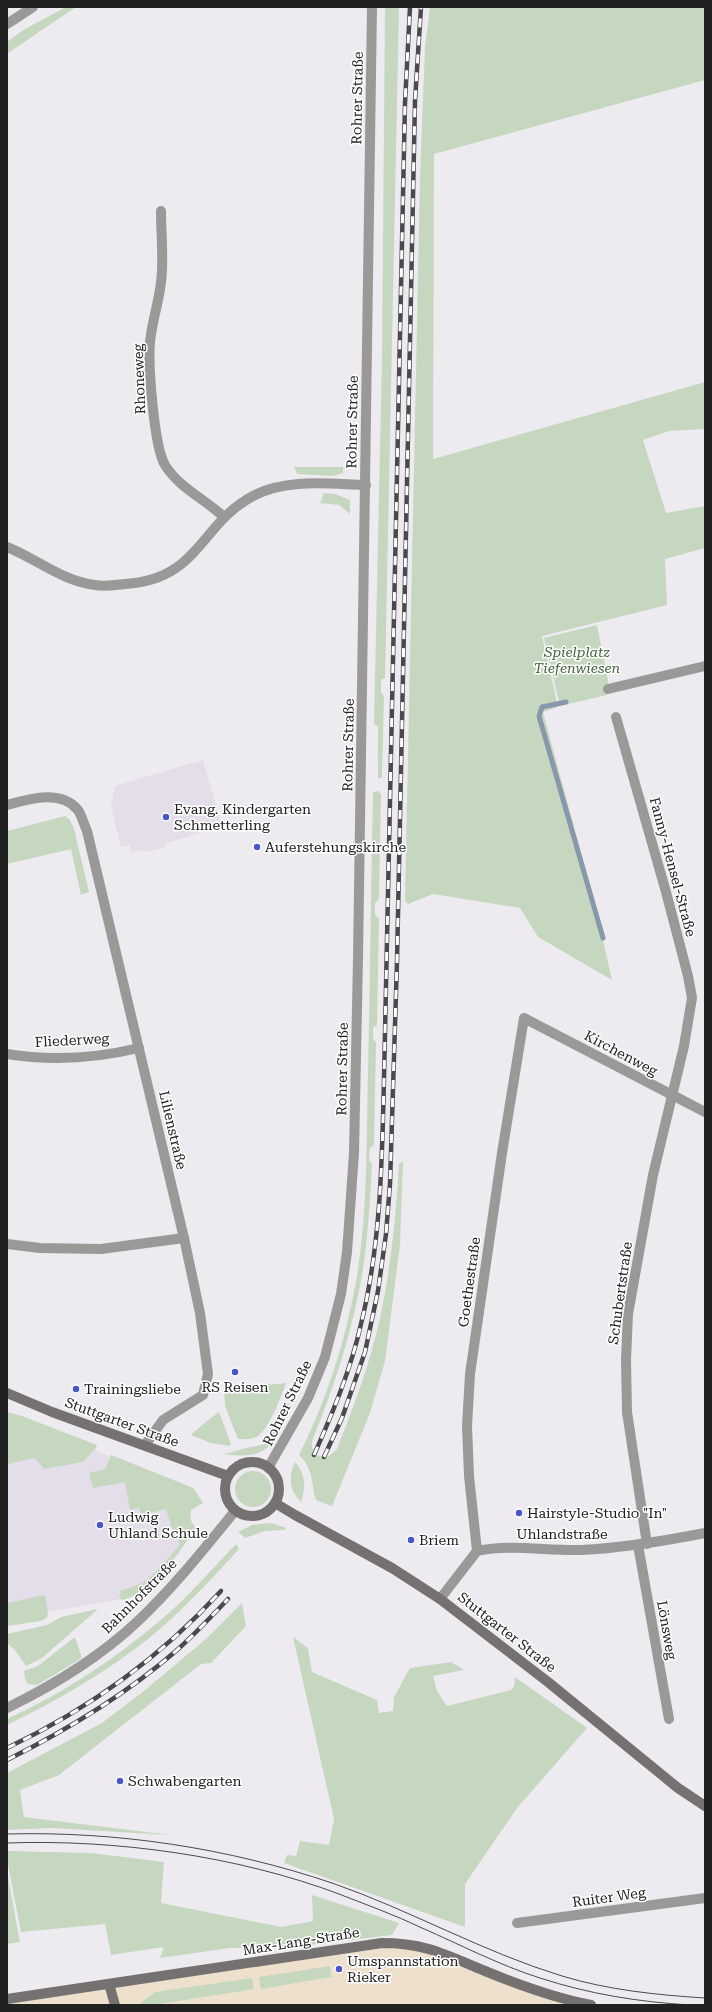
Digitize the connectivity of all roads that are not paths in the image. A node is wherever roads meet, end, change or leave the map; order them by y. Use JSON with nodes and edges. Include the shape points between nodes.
{"nodes":[{"id":1,"x":33,"y":7,"type":"edge"},
{"id":2,"x":372,"y":7,"type":"edge"},
{"id":3,"x":7,"y":24,"type":"edge"},
{"id":4,"x":161,"y":211,"type":"dead end"},
{"id":5,"x":366,"y":485,"type":"junction"},
{"id":6,"x":224,"y":517,"type":"junction"},
{"id":7,"x":7,"y":547,"type":"edge"},
{"id":8,"x":705,"y":666,"type":"edge"},
{"id":9,"x":608,"y":689,"type":"dead end"},
{"id":10,"x":616,"y":717,"type":"dead end"},
{"id":11,"x":7,"y":805,"type":"edge"},
{"id":12,"x":524,"y":1018,"type":"joint"},
{"id":13,"x":139,"y":1048,"type":"junction"},
{"id":14,"x":7,"y":1054,"type":"edge"},
{"id":15,"x":672,"y":1096,"type":"junction"},
{"id":16,"x":705,"y":1112,"type":"edge"},
{"id":17,"x":184,"y":1238,"type":"junction"},
{"id":18,"x":7,"y":1244,"type":"edge"},
{"id":19,"x":7,"y":1393,"type":"edge"},
{"id":20,"x":145,"y":1445,"type":"junction"},
{"id":21,"x":268,"y":1468,"type":"junction"},
{"id":22,"x":228,"y":1476,"type":"junction"},
{"id":23,"x":275,"y":1503,"type":"junction"},
{"id":24,"x":235,"y":1511,"type":"junction"},
{"id":25,"x":705,"y":1533,"type":"edge"},
{"id":26,"x":643,"y":1545,"type":"junction"},
{"id":27,"x":477,"y":1551,"type":"junction"},
{"id":28,"x":440,"y":1599,"type":"junction"},
{"id":29,"x":7,"y":1708,"type":"edge"},
{"id":30,"x":669,"y":1719,"type":"dead end"},
{"id":31,"x":705,"y":1806,"type":"edge"},
{"id":32,"x":705,"y":1898,"type":"edge"},
{"id":33,"x":517,"y":1923,"type":"dead end"},
{"id":34,"x":109,"y":1984,"type":"junction"},
{"id":35,"x":7,"y":1999,"type":"edge"},
{"id":36,"x":115,"y":2005,"type":"edge"},
{"id":37,"x":590,"y":2005,"type":"edge"}],
"edges":[{"from":1,"to":3,"type":"street"},
{"from":2,"to":5,"type":"street","name":"Rohrer Straße"},
{"from":4,"to":6,"type":"street","name":"Rhoneweg","via":[[162,280],[150,343],[154,419],[161,458],[180,482]]},
{"from":5,"to":6,"type":"street","via":[[301,484],[273,488],[253,496],[233,508]]},
{"from":5,"to":21,"type":"street","name":"Rohrer Straße","via":[[354,1153],[347,1252],[341,1294],[325,1358],[308,1398]]},
{"from":6,"to":7,"type":"street","via":[[200,547],[180,565],[170,572],[139,583],[96,586],[76,581]]},
{"from":8,"to":9,"type":"street"},
{"from":10,"to":15,"type":"street","name":"Fanny-Hensel-Straße","via":[[666,892],[691,993],[690,1015]]},
{"from":11,"to":13,"type":"street","name":"Lilienstraße","via":[[39,797],[59,799],[78,810],[87,830]]},
{"from":12,"to":15,"type":"street","name":"Kirchenweg"},
{"from":12,"to":27,"type":"street","name":"Goethestraße","via":[[470,1374],[468,1469]]},
{"from":13,"to":14,"type":"street","name":"Fliederweg","via":[[124,1052],[64,1057]]},
{"from":13,"to":17,"type":"street","name":"Lilienstraße"},
{"from":15,"to":16,"type":"street","name":"Kirchenweg"},
{"from":15,"to":26,"type":"street","name":"Schubertstraße","via":[[661,1136],[628,1314],[625,1388]]},
{"from":17,"to":18,"type":"street","via":[[101,1249],[40,1248]]},
{"from":17,"to":20,"type":"street","name":"Lilienstraße","via":[[204,1340],[208,1374],[206,1386],[203,1395],[163,1420]]},
{"from":19,"to":20,"type":"main road","name":"Stuttgarter Straße"},
{"from":20,"to":22,"type":"main road","name":"Stuttgarter Straße"},
{"from":21,"to":22,"type":"main road","via":[[260,1463],[242,1464],[234,1468]]},
{"from":21,"to":23,"type":"main road","via":[[275,1475],[278,1484]]},
{"from":22,"to":24,"type":"main road","via":[[225,1495]]},
{"from":23,"to":24,"type":"main road","via":[[266,1512],[254,1516],[246,1516]]},
{"from":23,"to":28,"type":"main road","name":"Stuttgarter Straße","via":[[392,1568]]},
{"from":24,"to":29,"type":"street","name":"Bahnhofstraße","via":[[173,1584],[132,1626],[94,1657]]},
{"from":25,"to":26,"type":"street","name":"Uhlandstraße"},
{"from":26,"to":27,"type":"street","name":"Uhlandstraße","via":[[582,1550],[494,1548]]},
{"from":26,"to":30,"type":"street","name":"Lönsweg"},
{"from":27,"to":28,"type":"street"},
{"from":28,"to":31,"type":"main road","name":"Stuttgarter Straße","via":[[548,1682],[678,1788]]},
{"from":32,"to":33,"type":"street","name":"Ruiter Weg"},
{"from":34,"to":35,"type":"main road","name":"Max-Lang-Straße"},
{"from":34,"to":36,"type":"main road"},
{"from":34,"to":37,"type":"main road","name":"Max-Lang-Straße","via":[[366,1944],[399,1943],[434,1949],[531,1989]]}]}
